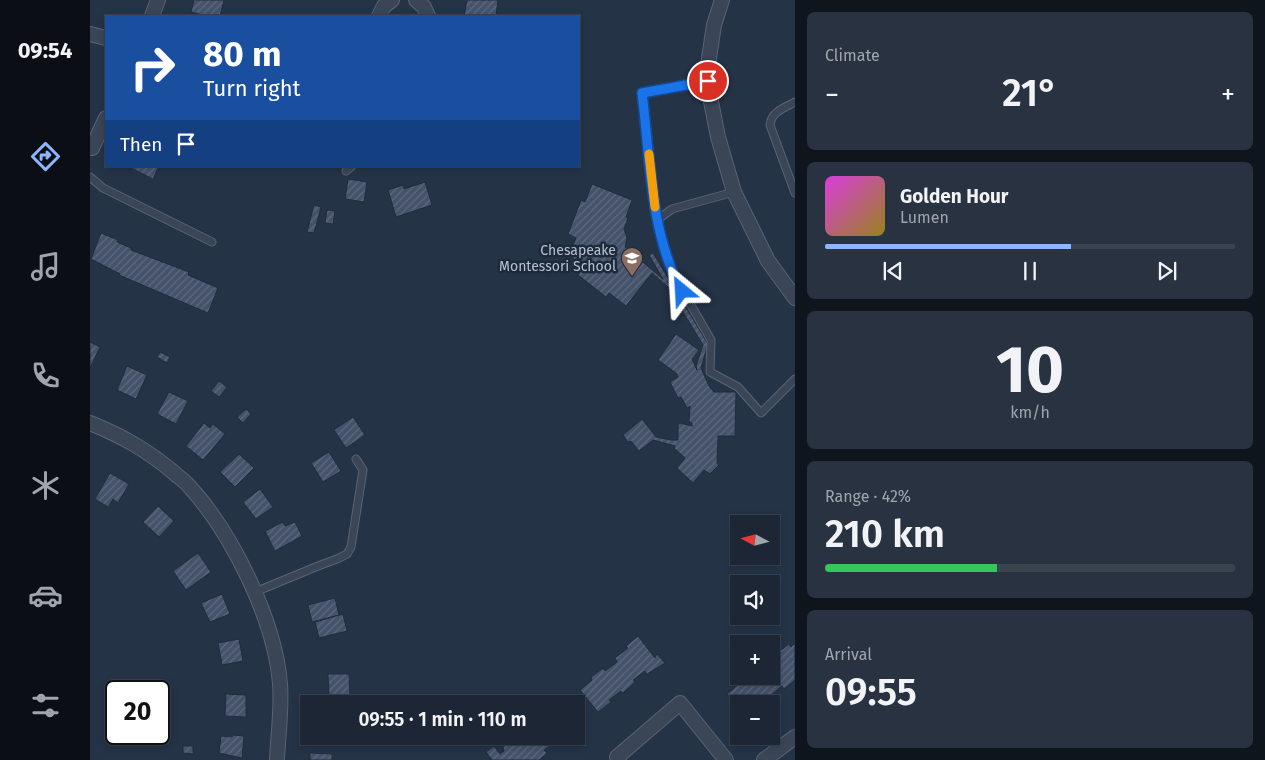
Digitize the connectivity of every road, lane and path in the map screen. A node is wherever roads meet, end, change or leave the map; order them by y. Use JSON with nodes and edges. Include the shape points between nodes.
{"nodes":[{"id":1,"x":158,"y":0,"type":"edge"},
{"id":2,"x":392,"y":0,"type":"edge"},
{"id":3,"x":416,"y":0,"type":"edge"},
{"id":4,"x":722,"y":0,"type":"edge"},
{"id":5,"x":152,"y":15,"type":"edge"},
{"id":6,"x":380,"y":15,"type":"edge"},
{"id":7,"x":428,"y":15,"type":"edge"},
{"id":8,"x":90,"y":34,"type":"edge"},
{"id":9,"x":105,"y":38,"type":"edge"},
{"id":10,"x":708,"y":81,"type":"junction"},
{"id":11,"x":795,"y":102,"type":"edge"},
{"id":12,"x":105,"y":120,"type":"edge"},
{"id":13,"x":91,"y":151,"type":"edge"},
{"id":14,"x":90,"y":177,"type":"edge"},
{"id":15,"x":734,"y":192,"type":"junction"},
{"id":16,"x":795,"y":193,"type":"edge"},
{"id":17,"x":657,"y":220,"type":"junction"},
{"id":18,"x":212,"y":242,"type":"dead end"},
{"id":19,"x":795,"y":298,"type":"edge"},
{"id":20,"x":795,"y":379,"type":"edge"},
{"id":21,"x":90,"y":423,"type":"edge"},
{"id":22,"x":356,"y":459,"type":"dead end"},
{"id":23,"x":255,"y":592,"type":"junction"},
{"id":24,"x":795,"y":737,"type":"edge"},
{"id":25,"x":277,"y":760,"type":"edge"},
{"id":26,"x":619,"y":760,"type":"edge"},
{"id":27,"x":726,"y":760,"type":"edge"},
{"id":28,"x":764,"y":760,"type":"edge"}],
"edges":[{"from":1,"to":5,"type":"street"},
{"from":2,"to":6,"type":"street"},
{"from":3,"to":7,"type":"street","via":[[424,6]]},
{"from":4,"to":10,"type":"street","via":[[713,34]]},
{"from":8,"to":9,"type":"street"},
{"from":10,"to":15,"type":"street","via":[[718,137]]},
{"from":10,"to":17,"type":"lane","via":[[642,93]]},
{"from":11,"to":16,"type":"lane","via":[[770,118]]},
{"from":12,"to":13,"type":"street"},
{"from":14,"to":18,"type":"lane","via":[[103,188]]},
{"from":15,"to":17,"type":"lane","via":[[672,210]]},
{"from":15,"to":19,"type":"street","via":[[768,261]]},
{"from":17,"to":20,"type":"lane","via":[[673,274],[711,340],[710,372],[738,387],[761,413]]},
{"from":21,"to":23,"type":"street","via":[[122,436],[152,455],[188,485],[213,516]]},
{"from":22,"to":23,"type":"lane","via":[[363,470],[351,547],[347,554]]},
{"from":23,"to":25,"type":"street","via":[[272,635],[280,683]]},
{"from":24,"to":28,"type":"street"},
{"from":26,"to":27,"type":"street","via":[[617,757],[680,703]]}]}
